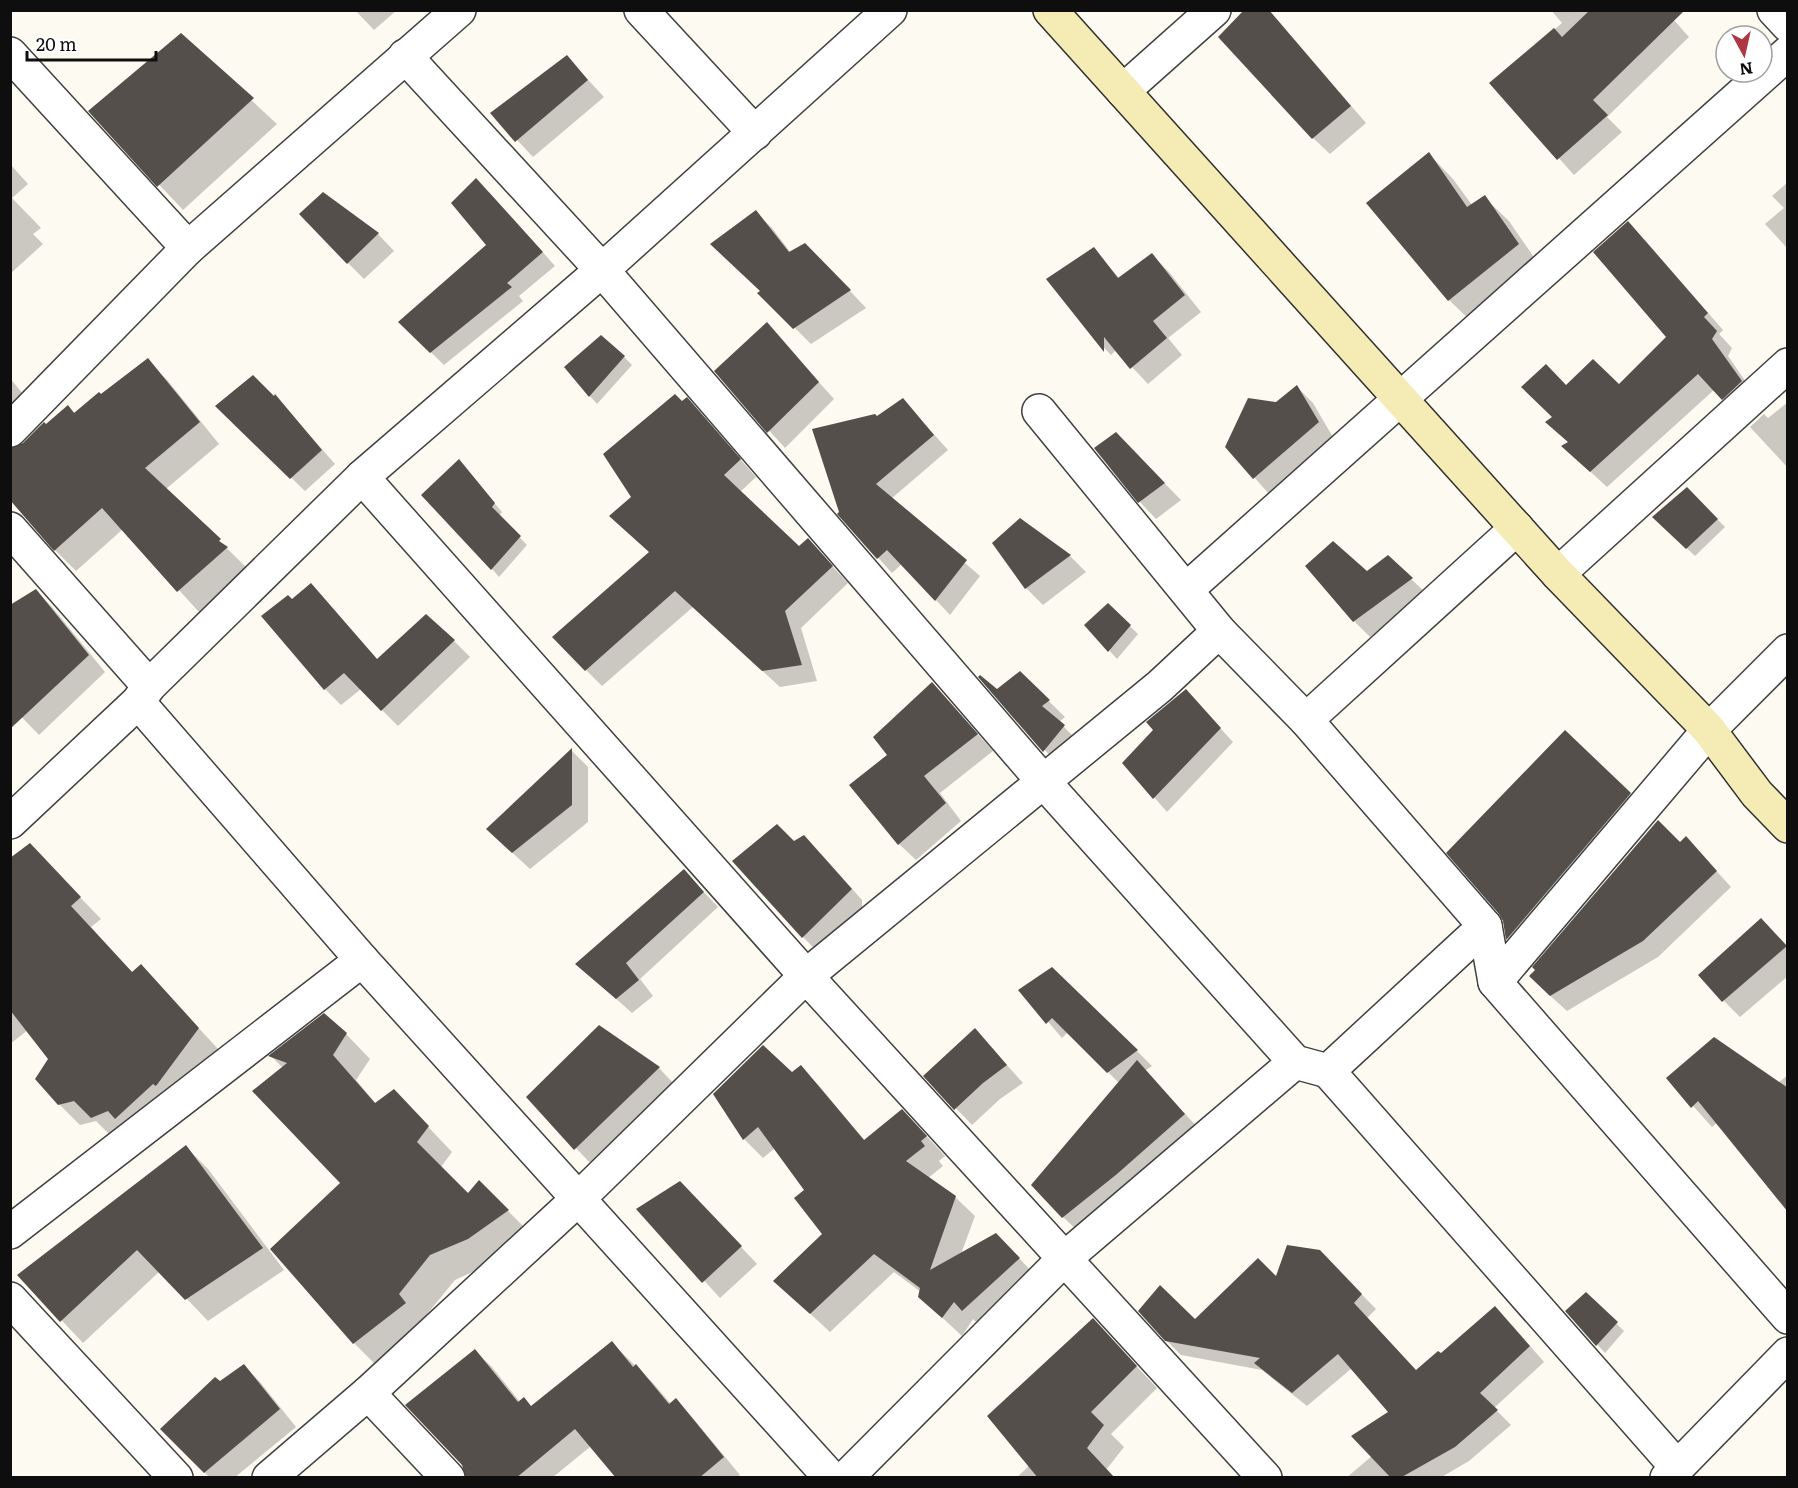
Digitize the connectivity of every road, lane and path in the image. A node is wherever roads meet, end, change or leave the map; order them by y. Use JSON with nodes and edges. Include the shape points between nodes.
{"nodes":[{"id":1,"x":459,"y":10,"type":"edge"},
{"id":2,"x":641,"y":10,"type":"edge"},
{"id":3,"x":891,"y":10,"type":"edge"},
{"id":4,"x":1050,"y":10,"type":"edge"},
{"id":5,"x":1214,"y":10,"type":"edge"},
{"id":6,"x":1774,"y":10,"type":"edge"},
{"id":7,"x":1788,"y":25,"type":"edge"},
{"id":8,"x":1788,"y":53,"type":"edge"},
{"id":9,"x":10,"y":54,"type":"edge"},
{"id":10,"x":405,"y":56,"type":"junction"},
{"id":11,"x":1123,"y":91,"type":"junction"},
{"id":12,"x":755,"y":134,"type":"junction"},
{"id":13,"x":188,"y":248,"type":"junction"},
{"id":14,"x":602,"y":270,"type":"junction"},
{"id":15,"x":1788,"y":365,"type":"edge"},
{"id":16,"x":1401,"y":399,"type":"junction"},
{"id":17,"x":1039,"y":411,"type":"dead end"},
{"id":18,"x":10,"y":430,"type":"edge"},
{"id":19,"x":362,"y":477,"type":"junction"},
{"id":20,"x":1517,"y":528,"type":"junction"},
{"id":21,"x":10,"y":529,"type":"edge"},
{"id":22,"x":1557,"y":574,"type":"junction"},
{"id":23,"x":1186,"y":590,"type":"junction"},
{"id":24,"x":1219,"y":631,"type":"junction"},
{"id":25,"x":1788,"y":651,"type":"edge"},
{"id":26,"x":143,"y":694,"type":"junction"},
{"id":27,"x":1306,"y":720,"type":"junction"},
{"id":28,"x":1709,"y":730,"type":"junction"},
{"id":29,"x":1044,"y":781,"type":"junction"},
{"id":30,"x":10,"y":822,"type":"edge"},
{"id":31,"x":1788,"y":826,"type":"edge"},
{"id":32,"x":1485,"y":926,"type":"junction"},
{"id":33,"x":362,"y":960,"type":"junction"},
{"id":34,"x":806,"y":976,"type":"junction"},
{"id":35,"x":1495,"y":982,"type":"junction"},
{"id":36,"x":1295,"y":1062,"type":"junction"},
{"id":37,"x":1328,"y":1071,"type":"junction"},
{"id":38,"x":578,"y":1198,"type":"junction"},
{"id":39,"x":10,"y":1232,"type":"edge"},
{"id":40,"x":1064,"y":1259,"type":"junction"},
{"id":41,"x":10,"y":1299,"type":"edge"},
{"id":42,"x":1788,"y":1317,"type":"edge"},
{"id":43,"x":1788,"y":1354,"type":"edge"},
{"id":44,"x":368,"y":1393,"type":"junction"},
{"id":45,"x":1672,"y":1472,"type":"edge"},
{"id":46,"x":176,"y":1478,"type":"edge"},
{"id":47,"x":269,"y":1478,"type":"edge"},
{"id":48,"x":448,"y":1478,"type":"edge"},
{"id":49,"x":831,"y":1478,"type":"edge"},
{"id":50,"x":846,"y":1478,"type":"edge"},
{"id":51,"x":1265,"y":1478,"type":"edge"}],
"edges":[{"from":1,"to":10,"type":"street"},
{"from":2,"to":12,"type":"street"},
{"from":3,"to":12,"type":"street"},
{"from":4,"to":11,"type":"main road"},
{"from":5,"to":11,"type":"street"},
{"from":6,"to":7,"type":"street"},
{"from":8,"to":16,"type":"street"},
{"from":9,"to":13,"type":"street"},
{"from":10,"to":13,"type":"street"},
{"from":10,"to":14,"type":"street"},
{"from":11,"to":16,"type":"main road"},
{"from":12,"to":14,"type":"street"},
{"from":13,"to":18,"type":"street"},
{"from":14,"to":19,"type":"street"},
{"from":14,"to":29,"type":"street"},
{"from":15,"to":22,"type":"street"},
{"from":16,"to":20,"type":"main road"},
{"from":16,"to":23,"type":"street"},
{"from":17,"to":23,"type":"street"},
{"from":19,"to":26,"type":"street"},
{"from":19,"to":34,"type":"street"},
{"from":20,"to":22,"type":"main road"},
{"from":20,"to":27,"type":"street"},
{"from":21,"to":26,"type":"street"},
{"from":22,"to":28,"type":"main road"},
{"from":23,"to":24,"type":"street"},
{"from":24,"to":27,"type":"street"},
{"from":24,"to":29,"type":"street","via":[[1160,686]]},
{"from":25,"to":28,"type":"street"},
{"from":26,"to":30,"type":"street"},
{"from":26,"to":33,"type":"street"},
{"from":27,"to":32,"type":"street"},
{"from":28,"to":31,"type":"main road","via":[[1757,794]]},
{"from":28,"to":35,"type":"street"},
{"from":29,"to":34,"type":"street"},
{"from":29,"to":36,"type":"street"},
{"from":32,"to":35,"type":"street"},
{"from":32,"to":37,"type":"street"},
{"from":33,"to":38,"type":"street"},
{"from":33,"to":39,"type":"street"},
{"from":34,"to":38,"type":"street"},
{"from":34,"to":40,"type":"street"},
{"from":35,"to":42,"type":"street"},
{"from":36,"to":37,"type":"street"},
{"from":36,"to":40,"type":"street"},
{"from":37,"to":45,"type":"street"},
{"from":38,"to":44,"type":"street"},
{"from":38,"to":49,"type":"street"},
{"from":40,"to":50,"type":"street"},
{"from":40,"to":51,"type":"street"},
{"from":41,"to":46,"type":"street"},
{"from":43,"to":45,"type":"street"},
{"from":44,"to":47,"type":"street"},
{"from":44,"to":48,"type":"street"}]}
